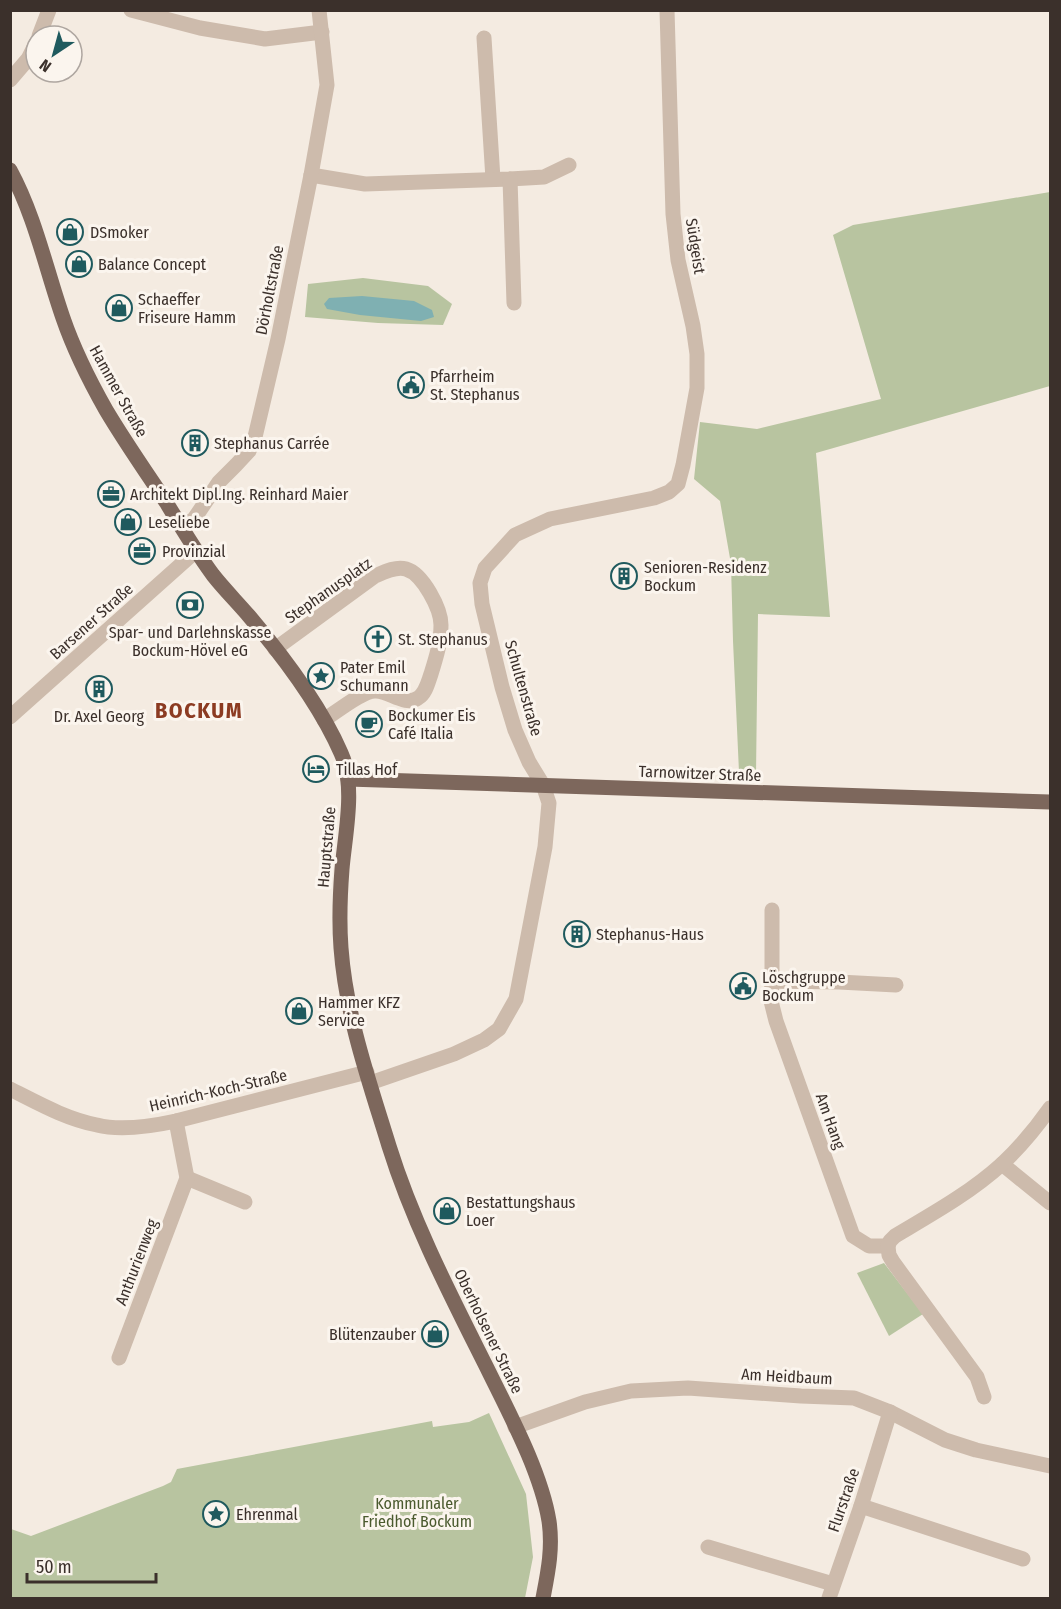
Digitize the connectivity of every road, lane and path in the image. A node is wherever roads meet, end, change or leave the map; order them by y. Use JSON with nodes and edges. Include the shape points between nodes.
{"nodes":[{"id":1,"x":131,"y":10,"type":"edge"},
{"id":2,"x":319,"y":10,"type":"edge"},
{"id":3,"x":667,"y":10,"type":"edge"},
{"id":4,"x":322,"y":32,"type":"junction"},
{"id":5,"x":484,"y":38,"type":"dead end"},
{"id":6,"x":24,"y":64,"type":"edge"},
{"id":7,"x":10,"y":80,"type":"edge"},
{"id":8,"x":569,"y":165,"type":"dead end"},
{"id":9,"x":10,"y":170,"type":"edge"},
{"id":10,"x":311,"y":175,"type":"junction"},
{"id":11,"x":493,"y":179,"type":"junction"},
{"id":12,"x":510,"y":179,"type":"junction"},
{"id":13,"x":514,"y":303,"type":"dead end"},
{"id":14,"x":678,"y":484,"type":"joint"},
{"id":15,"x":182,"y":527,"type":"junction"},
{"id":16,"x":196,"y":551,"type":"junction"},
{"id":17,"x":275,"y":649,"type":"junction"},
{"id":18,"x":10,"y":717,"type":"edge"},
{"id":19,"x":324,"y":720,"type":"junction"},
{"id":20,"x":348,"y":779,"type":"junction"},
{"id":21,"x":543,"y":785,"type":"junction"},
{"id":22,"x":1050,"y":802,"type":"edge"},
{"id":23,"x":772,"y":910,"type":"dead end"},
{"id":24,"x":771,"y":981,"type":"junction"},
{"id":25,"x":896,"y":985,"type":"dead end"},
{"id":26,"x":369,"y":1078,"type":"junction"},
{"id":27,"x":10,"y":1089,"type":"edge"},
{"id":28,"x":1050,"y":1108,"type":"edge"},
{"id":29,"x":176,"y":1122,"type":"junction"},
{"id":30,"x":1002,"y":1164,"type":"junction"},
{"id":31,"x":187,"y":1178,"type":"junction"},
{"id":32,"x":245,"y":1202,"type":"dead end"},
{"id":33,"x":1050,"y":1203,"type":"edge"},
{"id":34,"x":888,"y":1246,"type":"junction"},
{"id":35,"x":119,"y":1358,"type":"dead end"},
{"id":36,"x":984,"y":1397,"type":"dead end"},
{"id":37,"x":890,"y":1413,"type":"junction"},
{"id":38,"x":515,"y":1427,"type":"junction"},
{"id":39,"x":1050,"y":1466,"type":"edge"},
{"id":40,"x":861,"y":1506,"type":"junction"},
{"id":41,"x":708,"y":1547,"type":"dead end"},
{"id":42,"x":1023,"y":1559,"type":"dead end"},
{"id":43,"x":831,"y":1591,"type":"edge"},
{"id":44,"x":543,"y":1599,"type":"edge"}],
"edges":[{"from":1,"to":4,"type":"street","via":[[265,39]]},
{"from":2,"to":4,"type":"street","name":"Dörholtstraße"},
{"from":3,"to":14,"type":"street","name":"Südgeist","via":[[673,214],[697,354],[697,388]]},
{"from":4,"to":10,"type":"street","name":"Dörholtstraße","via":[[327,85]]},
{"from":5,"to":11,"type":"street"},
{"from":6,"to":7,"type":"street"},
{"from":8,"to":12,"type":"street","via":[[544,177]]},
{"from":9,"to":15,"type":"main road","name":"Hammer Straße","via":[[30,216],[80,362]]},
{"from":10,"to":11,"type":"street","via":[[365,184]]},
{"from":10,"to":15,"type":"street","name":"Dörholtstraße","via":[[255,437],[249,451],[219,482],[194,519]]},
{"from":11,"to":12,"type":"street"},
{"from":12,"to":13,"type":"street"},
{"from":14,"to":21,"type":"street","name":"Schultenstraße","via":[[654,498],[550,519],[515,535],[485,568],[480,583],[482,604],[502,687],[515,730]]},
{"from":15,"to":16,"type":"main road","name":"Hammer Straße"},
{"from":16,"to":17,"type":"main road","name":"Hauptstraße"},
{"from":16,"to":18,"type":"street","name":"Barsener Straße"},
{"from":17,"to":19,"type":"main road","name":"Hauptstraße"},
{"from":17,"to":19,"type":"street","name":"Stephanusplatz","via":[[375,576],[390,570],[405,569],[413,574],[434,600],[441,623],[440,646],[425,690],[418,698],[411,701],[377,690],[367,692]]},
{"from":19,"to":20,"type":"main road","name":"Hauptstraße","via":[[342,754]]},
{"from":20,"to":21,"type":"main road","name":"Tarnowitzer Straße"},
{"from":20,"to":26,"type":"main road","name":"Hauptstraße","via":[[341,943],[346,995]]},
{"from":21,"to":22,"type":"main road","name":"Tarnowitzer Straße"},
{"from":21,"to":26,"type":"street","name":"Schultenstraße","via":[[549,803],[545,847],[516,999],[510,1011],[499,1029],[484,1040],[454,1054]]},
{"from":23,"to":24,"type":"street","name":"Am Hang"},
{"from":24,"to":25,"type":"street"},
{"from":24,"to":34,"type":"street","name":"Am Hang","via":[[776,1021],[853,1236],[869,1246]]},
{"from":26,"to":29,"type":"street","name":"Heinrich-Koch-Straße"},
{"from":26,"to":38,"type":"main road","name":"Oberholsener Straße","via":[[402,1187]]},
{"from":27,"to":29,"type":"street","name":"Heinrich-Koch-Straße","via":[[50,1109],[99,1126]]},
{"from":28,"to":30,"type":"street"},
{"from":29,"to":31,"type":"street"},
{"from":30,"to":33,"type":"street"},
{"from":30,"to":34,"type":"street","via":[[895,1236]]},
{"from":31,"to":32,"type":"street"},
{"from":31,"to":35,"type":"street","name":"Anthurienweg"},
{"from":34,"to":36,"type":"street","via":[[906,1281],[977,1377]]},
{"from":37,"to":38,"type":"street","name":"Am Heidbaum","via":[[854,1398],[688,1388],[631,1391],[585,1402]]},
{"from":37,"to":39,"type":"street","name":"Am Heidbaum","via":[[965,1447]]},
{"from":37,"to":40,"type":"street","name":"Flurstraße"},
{"from":38,"to":44,"type":"main road","name":"Oberholsener Straße","via":[[532,1464],[549,1520],[551,1557]]},
{"from":40,"to":42,"type":"street"},
{"from":40,"to":43,"type":"street","name":"Flurstraße"},
{"from":41,"to":43,"type":"street"}]}
